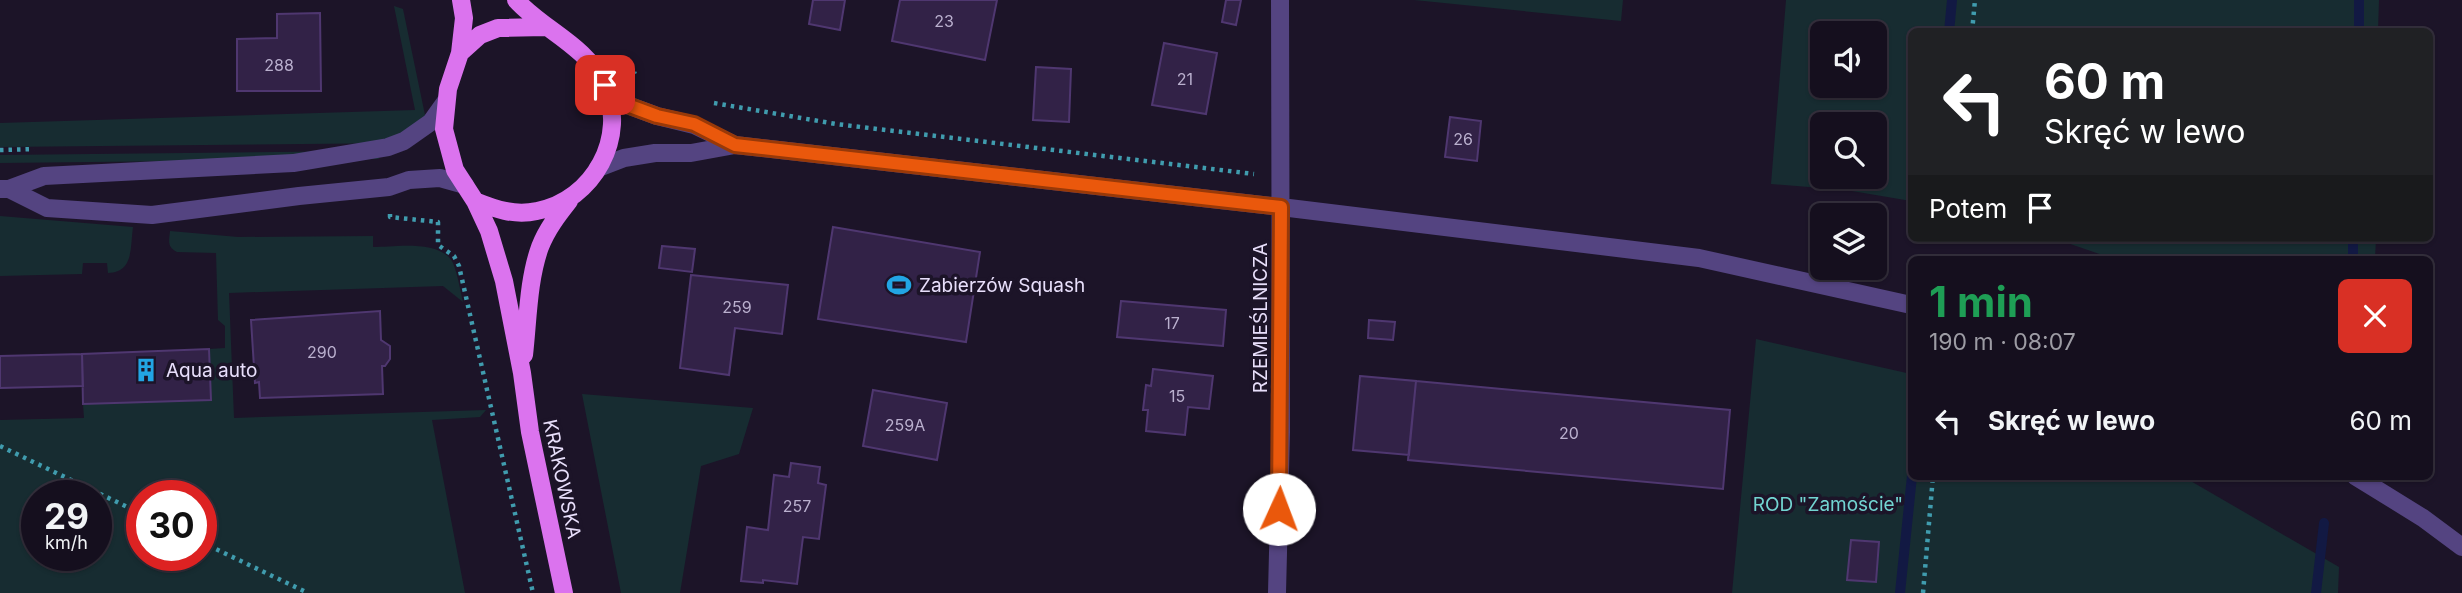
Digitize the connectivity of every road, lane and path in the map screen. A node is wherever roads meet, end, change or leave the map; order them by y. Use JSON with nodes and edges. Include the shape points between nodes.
{"nodes":[{"id":1,"x":461,"y":0,"type":"edge"},
{"id":2,"x":516,"y":0,"type":"edge"},
{"id":3,"x":1280,"y":0,"type":"edge"},
{"id":4,"x":1975,"y":0,"type":"edge"},
{"id":5,"x":546,"y":27,"type":"junction"},
{"id":6,"x":1972,"y":28,"type":"edge"},
{"id":7,"x":460,"y":53,"type":"junction"},
{"id":8,"x":622,"y":59,"type":"dead end"},
{"id":9,"x":637,"y":78,"type":"dead end"},
{"id":10,"x":605,"y":85,"type":"junction"},
{"id":11,"x":446,"y":101,"type":"junction"},
{"id":12,"x":711,"y":103,"type":"dead end"},
{"id":13,"x":735,"y":145,"type":"junction"},
{"id":14,"x":598,"y":168,"type":"junction"},
{"id":15,"x":1281,"y":177,"type":"junction"},
{"id":16,"x":465,"y":185,"type":"junction"},
{"id":17,"x":5,"y":189,"type":"edge"},
{"id":18,"x":572,"y":197,"type":"junction"},
{"id":19,"x":475,"y":201,"type":"junction"},
{"id":20,"x":1281,"y":207,"type":"junction"},
{"id":21,"x":390,"y":217,"type":"dead end"},
{"id":22,"x":1908,"y":304,"type":"edge"},
{"id":23,"x":522,"y":373,"type":"junction"},
{"id":24,"x":0,"y":446,"type":"edge"},
{"id":25,"x":1933,"y":480,"type":"edge"},
{"id":26,"x":2362,"y":480,"type":"edge"},
{"id":27,"x":126,"y":506,"type":"edge"},
{"id":28,"x":2462,"y":547,"type":"edge"},
{"id":29,"x":217,"y":550,"type":"edge"},
{"id":30,"x":308,"y":593,"type":"edge"},
{"id":31,"x":533,"y":593,"type":"edge"},
{"id":32,"x":564,"y":593,"type":"edge"},
{"id":33,"x":1277,"y":593,"type":"edge"},
{"id":34,"x":1923,"y":593,"type":"edge"}],
"edges":[{"from":1,"to":7,"type":"main road"},
{"from":2,"to":5,"type":"main road"},
{"from":3,"to":15,"type":"street","name":"RZEMIEŚLNICZA"},
{"from":4,"to":6,"type":"path"},
{"from":5,"to":7,"type":"main road","via":[[498,28],[480,35]]},
{"from":5,"to":10,"type":"main road","via":[[581,52]]},
{"from":7,"to":11,"type":"main road"},
{"from":8,"to":9,"type":"path"},
{"from":10,"to":13,"type":"street","via":[[630,106],[694,124]]},
{"from":10,"to":14,"type":"main road","via":[[612,126]]},
{"from":11,"to":16,"type":"main road","via":[[444,129],[455,170]]},
{"from":11,"to":17,"type":"street","via":[[431,122],[388,147],[293,163],[44,176]]},
{"from":12,"to":15,"type":"path","via":[[836,124]]},
{"from":13,"to":14,"type":"street","via":[[624,158]]},
{"from":13,"to":20,"type":"street"},
{"from":14,"to":18,"type":"main road"},
{"from":15,"to":20,"type":"street","name":"RZEMIEŚLNICZA"},
{"from":16,"to":17,"type":"street","via":[[440,178],[409,180],[389,187],[152,215],[47,208]]},
{"from":16,"to":19,"type":"main road"},
{"from":18,"to":19,"type":"main road","via":[[535,212],[499,211]]},
{"from":18,"to":23,"type":"main road","name":"KRAKOWSKA","via":[[540,248]]},
{"from":19,"to":23,"type":"main road","name":"KRAKOWSKA","via":[[504,281]]},
{"from":20,"to":22,"type":"street","via":[[1699,258]]},
{"from":20,"to":33,"type":"street","name":"RZEMIEŚLNICZA"},
{"from":21,"to":31,"type":"path","via":[[438,222],[439,245],[459,266]]},
{"from":23,"to":32,"type":"main road","name":"KRAKOWSKA"},
{"from":24,"to":27,"type":"path"},
{"from":25,"to":34,"type":"path"},
{"from":26,"to":28,"type":"street"},
{"from":29,"to":30,"type":"path"}]}
